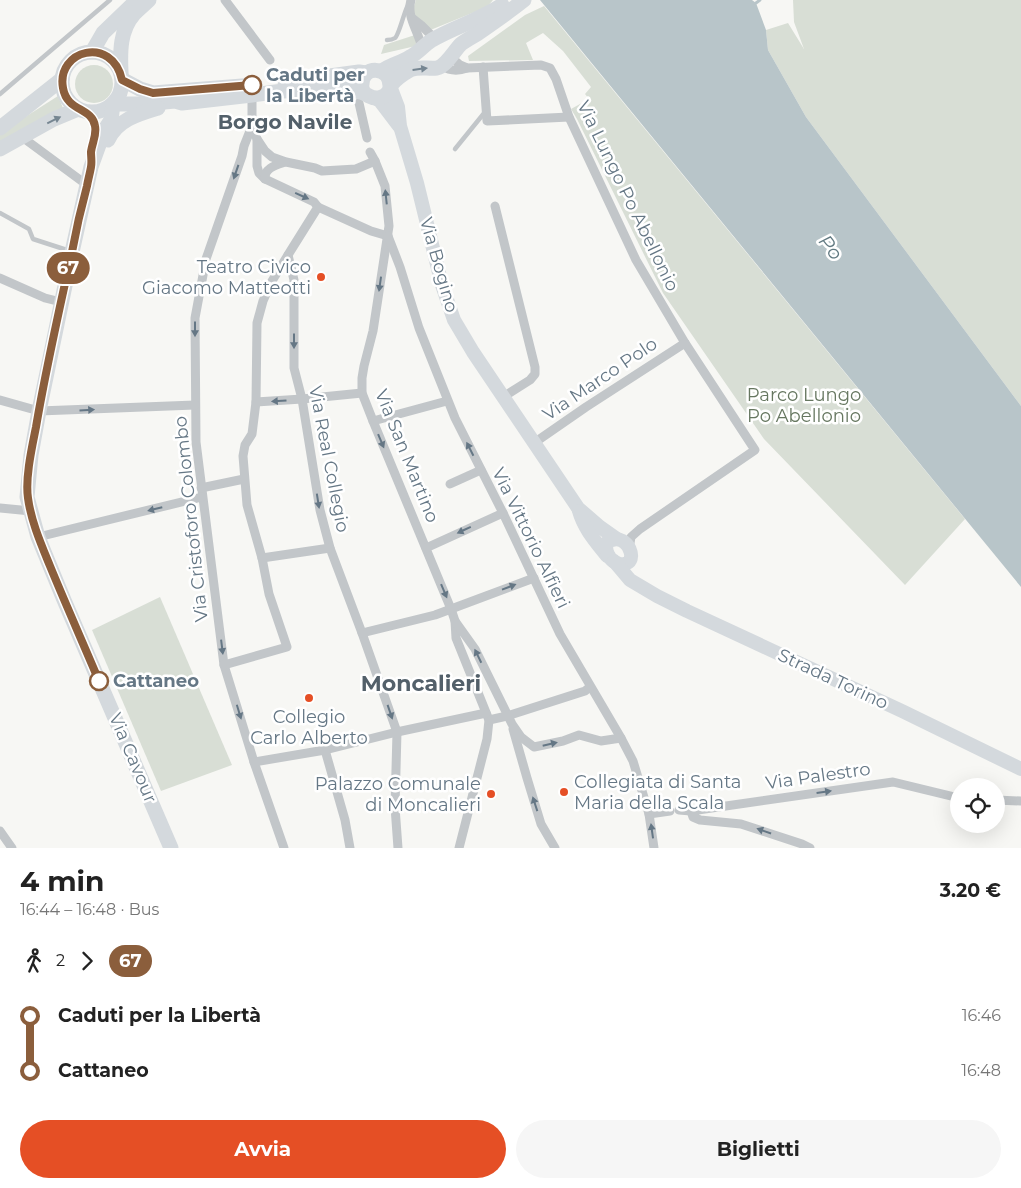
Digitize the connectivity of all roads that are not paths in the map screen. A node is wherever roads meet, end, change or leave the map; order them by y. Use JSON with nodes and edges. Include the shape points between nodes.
{"nodes":[{"id":1,"x":110,"y":0,"type":"edge"},
{"id":2,"x":137,"y":0,"type":"edge"},
{"id":3,"x":149,"y":0,"type":"edge"},
{"id":4,"x":225,"y":0,"type":"edge"},
{"id":5,"x":410,"y":2,"type":"edge"},
{"id":6,"x":514,"y":2,"type":"edge"},
{"id":7,"x":412,"y":18,"type":"junction"},
{"id":8,"x":434,"y":39,"type":"junction"},
{"id":9,"x":387,"y":40,"type":"dead end"},
{"id":10,"x":422,"y":48,"type":"junction"},
{"id":11,"x":92,"y":52,"type":"junction"},
{"id":12,"x":270,"y":60,"type":"dead end"},
{"id":13,"x":446,"y":61,"type":"junction"},
{"id":14,"x":467,"y":68,"type":"junction"},
{"id":15,"x":483,"y":68,"type":"junction"},
{"id":16,"x":382,"y":71,"type":"junction"},
{"id":17,"x":366,"y":73,"type":"junction"},
{"id":18,"x":122,"y":76,"type":"junction"},
{"id":19,"x":62,"y":79,"type":"junction"},
{"id":20,"x":390,"y":86,"type":"junction"},
{"id":21,"x":0,"y":94,"type":"edge"},
{"id":22,"x":252,"y":95,"type":"junction"},
{"id":23,"x":366,"y":98,"type":"junction"},
{"id":24,"x":182,"y":103,"type":"junction"},
{"id":25,"x":113,"y":104,"type":"junction"},
{"id":26,"x":82,"y":110,"type":"junction"},
{"id":27,"x":486,"y":116,"type":"junction"},
{"id":28,"x":569,"y":117,"type":"junction"},
{"id":29,"x":2,"y":124,"type":"edge"},
{"id":30,"x":252,"y":126,"type":"junction"},
{"id":31,"x":400,"y":126,"type":"junction"},
{"id":32,"x":22,"y":137,"type":"junction"},
{"id":33,"x":367,"y":138,"type":"dead end"},
{"id":34,"x":257,"y":139,"type":"junction"},
{"id":35,"x":0,"y":149,"type":"edge"},
{"id":36,"x":455,"y":149,"type":"dead end"},
{"id":37,"x":370,"y":152,"type":"dead end"},
{"id":38,"x":375,"y":161,"type":"junction"},
{"id":39,"x":286,"y":162,"type":"junction"},
{"id":40,"x":91,"y":167,"type":"junction"},
{"id":41,"x":265,"y":179,"type":"junction"},
{"id":42,"x":87,"y":184,"type":"junction"},
{"id":43,"x":495,"y":206,"type":"dead end"},
{"id":44,"x":318,"y":207,"type":"junction"},
{"id":45,"x":0,"y":213,"type":"edge"},
{"id":46,"x":388,"y":236,"type":"junction"},
{"id":47,"x":72,"y":252,"type":"junction"},
{"id":48,"x":288,"y":255,"type":"junction"},
{"id":49,"x":0,"y":278,"type":"edge"},
{"id":50,"x":61,"y":302,"type":"junction"},
{"id":51,"x":685,"y":343,"type":"junction"},
{"id":52,"x":362,"y":393,"type":"junction"},
{"id":53,"x":503,"y":397,"type":"junction"},
{"id":54,"x":302,"y":399,"type":"junction"},
{"id":55,"x":0,"y":400,"type":"edge"},
{"id":56,"x":447,"y":401,"type":"junction"},
{"id":57,"x":256,"y":402,"type":"junction"},
{"id":58,"x":195,"y":404,"type":"junction"},
{"id":59,"x":38,"y":411,"type":"junction"},
{"id":60,"x":373,"y":421,"type":"junction"},
{"id":61,"x":534,"y":443,"type":"junction"},
{"id":62,"x":481,"y":470,"type":"junction"},
{"id":63,"x":244,"y":479,"type":"junction"},
{"id":64,"x":450,"y":484,"type":"dead end"},
{"id":65,"x":202,"y":492,"type":"junction"},
{"id":66,"x":0,"y":508,"type":"edge"},
{"id":67,"x":578,"y":508,"type":"junction"},
{"id":68,"x":31,"y":512,"type":"junction"},
{"id":69,"x":503,"y":513,"type":"junction"},
{"id":70,"x":640,"y":529,"type":"junction"},
{"id":71,"x":38,"y":537,"type":"junction"},
{"id":72,"x":624,"y":546,"type":"junction"},
{"id":73,"x":330,"y":548,"type":"junction"},
{"id":74,"x":426,"y":548,"type":"junction"},
{"id":75,"x":262,"y":558,"type":"junction"},
{"id":76,"x":611,"y":559,"type":"junction"},
{"id":77,"x":534,"y":578,"type":"junction"},
{"id":78,"x":646,"y":588,"type":"junction"},
{"id":79,"x":451,"y":609,"type":"junction"},
{"id":80,"x":455,"y":621,"type":"junction"},
{"id":81,"x":362,"y":633,"type":"junction"},
{"id":82,"x":224,"y":665,"type":"junction"},
{"id":83,"x":590,"y":687,"type":"junction"},
{"id":84,"x":488,"y":716,"type":"junction"},
{"id":85,"x":507,"y":716,"type":"junction"},
{"id":86,"x":512,"y":724,"type":"junction"},
{"id":87,"x":397,"y":732,"type":"junction"},
{"id":88,"x":620,"y":738,"type":"junction"},
{"id":89,"x":325,"y":750,"type":"junction"},
{"id":90,"x":254,"y":762,"type":"junction"},
{"id":91,"x":1021,"y":769,"type":"edge"},
{"id":92,"x":950,"y":796,"type":"edge"},
{"id":93,"x":1005,"y":800,"type":"edge"},
{"id":94,"x":1021,"y":801,"type":"edge"},
{"id":95,"x":691,"y":811,"type":"junction"},
{"id":96,"x":649,"y":814,"type":"junction"},
{"id":97,"x":0,"y":831,"type":"edge"},
{"id":98,"x":12,"y":848,"type":"edge"},
{"id":99,"x":171,"y":848,"type":"edge"},
{"id":100,"x":284,"y":848,"type":"edge"},
{"id":101,"x":350,"y":848,"type":"edge"},
{"id":102,"x":398,"y":848,"type":"edge"},
{"id":103,"x":459,"y":848,"type":"edge"},
{"id":104,"x":555,"y":848,"type":"edge"},
{"id":105,"x":654,"y":848,"type":"edge"},
{"id":106,"x":810,"y":848,"type":"edge"}],
"edges":[{"from":1,"to":21,"type":"lane"},
{"from":2,"to":11,"type":"main road","via":[[103,33]]},
{"from":3,"to":18,"type":"main road","via":[[126,26],[120,54]]},
{"from":4,"to":12,"type":"street"},
{"from":5,"to":7,"type":"street"},
{"from":5,"to":9,"type":"lane","via":[[397,36]]},
{"from":6,"to":8,"type":"main road"},
{"from":6,"to":13,"type":"main road","via":[[461,44]]},
{"from":7,"to":8,"type":"street"},
{"from":7,"to":10,"type":"street"},
{"from":8,"to":10,"type":"main road"},
{"from":8,"to":13,"type":"main road","via":[[450,46]]},
{"from":10,"to":16,"type":"main road","via":[[410,58]]},
{"from":11,"to":18,"type":"main road","via":[[111,58]]},
{"from":11,"to":19,"type":"main road","via":[[75,57]]},
{"from":13,"to":14,"type":"street"},
{"from":13,"to":14,"type":"street","via":[[450,70]]},
{"from":20,"to":13,"type":"main road","one_way":true,"via":[[402,74],[417,67],[431,68]]},
{"from":14,"to":15,"type":"street"},
{"from":15,"to":27,"type":"street"},
{"from":15,"to":28,"type":"street","name":"Via Lungo Po Abellonio","via":[[541,65],[550,68]]},
{"from":16,"to":17,"type":"main road"},
{"from":16,"to":20,"type":"main road","via":[[389,77]]},
{"from":17,"to":18,"type":"main road","via":[[164,93],[146,92],[132,86]]},
{"from":17,"to":23,"type":"main road","via":[[362,84]]},
{"from":18,"to":25,"type":"main road","via":[[122,89]]},
{"from":19,"to":26,"type":"main road","via":[[65,96]]},
{"from":19,"to":29,"type":"main road"},
{"from":20,"to":23,"type":"main road","via":[[383,96]]},
{"from":20,"to":31,"type":"main road","name":"Via Bogino","via":[[398,107]]},
{"from":22,"to":23,"type":"main road","via":[[348,89]]},
{"from":22,"to":24,"type":"main road"},
{"from":22,"to":30,"type":"street"},
{"from":23,"to":31,"type":"main road","name":"Via Bogino","via":[[380,101]]},
{"from":23,"to":33,"type":"street"},
{"from":24,"to":25,"type":"main road"},
{"from":24,"to":40,"type":"main road","via":[[160,107],[123,122],[110,135]]},
{"from":25,"to":26,"type":"main road","via":[[98,112]]},
{"from":25,"to":40,"type":"main road","name":"Via Cavour"},
{"from":32,"to":26,"type":"main road","one_way":true,"via":[[54,119]]},
{"from":26,"to":40,"type":"main road","name":"Via Cavour","via":[[95,125]]},
{"from":27,"to":28,"type":"street"},
{"from":27,"to":36,"type":"lane"},
{"from":28,"to":51,"type":"street","name":"Via Lungo Po Abellonio","via":[[636,260]]},
{"from":30,"to":34,"type":"street"},
{"from":30,"to":58,"type":"street","name":"Via Cristoforo Colombo","one_way":true,"via":[[206,259],[195,318]]},
{"from":31,"to":53,"type":"main road","name":"Via Bogino","via":[[454,320]]},
{"from":32,"to":35,"type":"main road"},
{"from":32,"to":42,"type":"street"},
{"from":34,"to":39,"type":"street","via":[[264,151]]},
{"from":34,"to":41,"type":"street","via":[[257,166]]},
{"from":37,"to":38,"type":"street","name":"Via San Martino"},
{"from":38,"to":39,"type":"street","via":[[356,169],[322,171]]},
{"from":46,"to":38,"type":"street","name":"Via San Martino","one_way":true,"via":[[385,186]]},
{"from":39,"to":41,"type":"street","via":[[267,171]]},
{"from":40,"to":42,"type":"main road","name":"Via Cavour"},
{"from":41,"to":44,"type":"street","one_way":true,"via":[[314,202]]},
{"from":42,"to":47,"type":"main road","name":"Via Cavour"},
{"from":43,"to":53,"type":"street","via":[[535,367],[535,374],[530,380]]},
{"from":44,"to":46,"type":"street"},
{"from":44,"to":48,"type":"street"},
{"from":45,"to":47,"type":"lane","via":[[29,229],[33,239]]},
{"from":46,"to":52,"type":"street","name":"Via San Martino","one_way":true},
{"from":46,"to":56,"type":"street","name":"Via Vittorio Alfieri"},
{"from":47,"to":50,"type":"main road","name":"Via Cavour"},
{"from":48,"to":54,"type":"street","name":"Via Real Collegio","one_way":true,"via":[[294,280],[294,368]]},
{"from":48,"to":57,"type":"street","via":[[263,300],[257,323]]},
{"from":49,"to":50,"type":"street"},
{"from":50,"to":59,"type":"main road","name":"Via Cavour"},
{"from":51,"to":61,"type":"street","name":"Via Marco Polo"},
{"from":51,"to":70,"type":"street","name":"Via Lungo Po Abellonio","via":[[755,450]]},
{"from":52,"to":54,"type":"street"},
{"from":52,"to":60,"type":"street","name":"Via San Martino"},
{"from":53,"to":61,"type":"main road","name":"Via Bogino"},
{"from":54,"to":57,"type":"street","one_way":true},
{"from":54,"to":73,"type":"street","name":"Via Real Collegio","one_way":true,"via":[[320,510]]},
{"from":55,"to":59,"type":"street"},
{"from":56,"to":60,"type":"street"},
{"from":62,"to":56,"type":"street","name":"Via Vittorio Alfieri","one_way":true},
{"from":57,"to":63,"type":"street","via":[[252,434],[243,456]]},
{"from":59,"to":58,"type":"street","one_way":true},
{"from":58,"to":65,"type":"street","name":"Via Cristoforo Colombo"},
{"from":59,"to":68,"type":"main road","name":"Via Cavour","via":[[28,483]]},
{"from":60,"to":74,"type":"street","name":"Via San Martino","one_way":true},
{"from":61,"to":67,"type":"main road","name":"Strada Torino"},
{"from":62,"to":64,"type":"street"},
{"from":62,"to":69,"type":"street","name":"Via Vittorio Alfieri"},
{"from":63,"to":65,"type":"street"},
{"from":63,"to":75,"type":"street","via":[[247,505]]},
{"from":65,"to":71,"type":"street","one_way":true},
{"from":65,"to":82,"type":"street","name":"Via Cristoforo Colombo","one_way":true},
{"from":66,"to":68,"type":"street"},
{"from":67,"to":72,"type":"main road","name":"Strada Torino"},
{"from":67,"to":76,"type":"main road","name":"Strada Torino","via":[[586,529]]},
{"from":68,"to":71,"type":"main road","name":"Via Cavour"},
{"from":69,"to":74,"type":"street","one_way":true},
{"from":69,"to":77,"type":"street","name":"Via Vittorio Alfieri"},
{"from":70,"to":72,"type":"street","name":"Via Lungo Po Abellonio"},
{"from":70,"to":72,"type":"street","name":"Via Lungo Po Abellonio","via":[[630,532]]},
{"from":71,"to":99,"type":"main road","name":"Via Cavour"},
{"from":72,"to":76,"type":"main road","via":[[608,542],[606,548]]},
{"from":72,"to":76,"type":"main road","via":[[629,562]]},
{"from":72,"to":78,"type":"main road","name":"Strada Torino"},
{"from":73,"to":75,"type":"street"},
{"from":73,"to":81,"type":"street","name":"Via Real Collegio"},
{"from":74,"to":79,"type":"street","name":"Via San Martino","one_way":true},
{"from":75,"to":82,"type":"street","via":[[269,594],[287,648]]},
{"from":76,"to":78,"type":"main road","name":"Strada Torino","via":[[630,580]]},
{"from":79,"to":77,"type":"street","one_way":true},
{"from":77,"to":83,"type":"street","name":"Via Vittorio Alfieri"},
{"from":78,"to":91,"type":"main road","name":"Strada Torino","via":[[723,629]]},
{"from":79,"to":80,"type":"street","name":"Via San Martino"},
{"from":79,"to":81,"type":"street"},
{"from":80,"to":84,"type":"street","via":[[456,638]]},
{"from":85,"to":80,"type":"street","one_way":true,"via":[[475,649]]},
{"from":81,"to":87,"type":"street","name":"Via Real Collegio","one_way":true},
{"from":82,"to":90,"type":"street","name":"Via Cristoforo Colombo","one_way":true},
{"from":83,"to":85,"type":"street"},
{"from":83,"to":88,"type":"street","name":"Via Vittorio Alfieri"},
{"from":84,"to":85,"type":"street"},
{"from":84,"to":87,"type":"street"},
{"from":84,"to":103,"type":"street","via":[[487,739]]},
{"from":85,"to":86,"type":"street"},
{"from":86,"to":88,"type":"street","one_way":true,"via":[[534,747],[579,735],[601,742]]},
{"from":104,"to":86,"type":"street","one_way":true,"via":[[541,824]]},
{"from":87,"to":89,"type":"street"},
{"from":87,"to":102,"type":"street","name":"Via Real Collegio","via":[[395,807]]},
{"from":88,"to":96,"type":"street","name":"Via Vittorio Alfieri","via":[[633,762]]},
{"from":89,"to":90,"type":"street"},
{"from":89,"to":101,"type":"street"},
{"from":90,"to":100,"type":"street","name":"Via Cristoforo Colombo"},
{"from":95,"to":92,"type":"street","name":"Via Palestro","one_way":true,"via":[[893,782]]},
{"from":93,"to":94,"type":"street"},
{"from":95,"to":96,"type":"street"},
{"from":106,"to":95,"type":"street","one_way":true,"via":[[741,824],[700,820],[692,817]]},
{"from":105,"to":96,"type":"street","name":"Via Vittorio Alfieri","one_way":true},
{"from":97,"to":98,"type":"street"}]}
